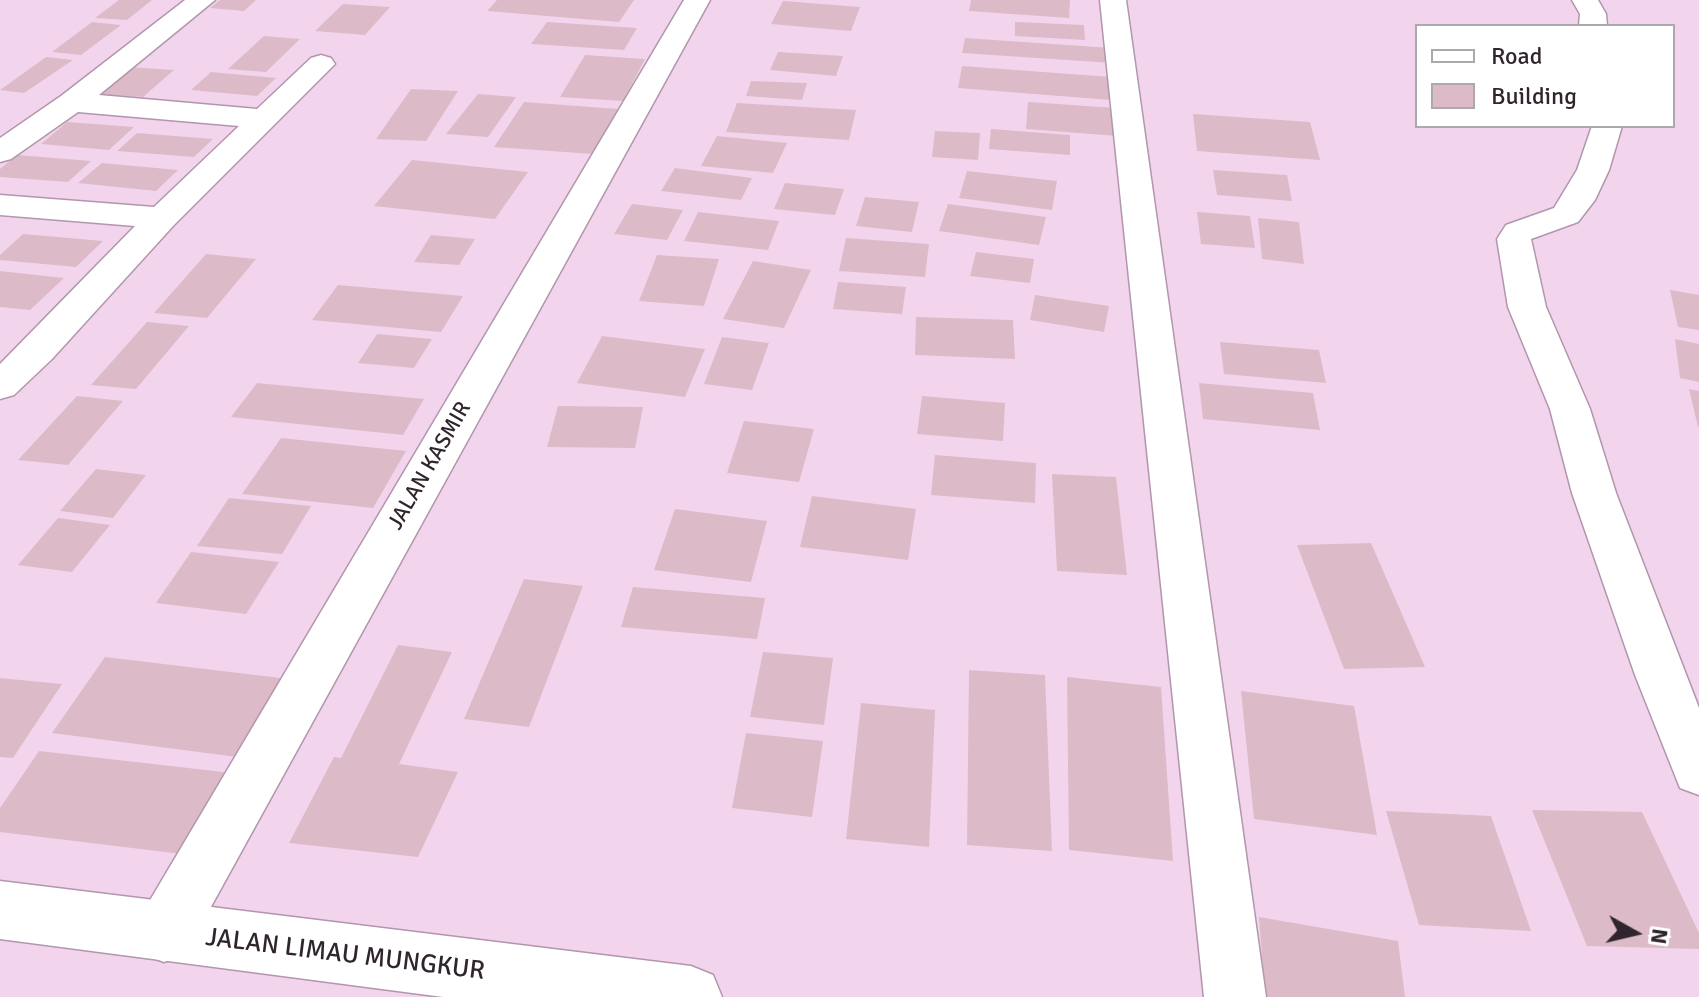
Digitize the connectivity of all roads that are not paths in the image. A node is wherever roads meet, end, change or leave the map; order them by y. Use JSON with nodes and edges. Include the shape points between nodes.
{"nodes":[{"id":1,"x":202,"y":0,"type":"edge"},
{"id":2,"x":697,"y":0,"type":"edge"},
{"id":3,"x":1113,"y":0,"type":"edge"},
{"id":4,"x":1585,"y":0,"type":"edge"},
{"id":5,"x":1593,"y":24,"type":"edge"},
{"id":6,"x":321,"y":64,"type":"dead end"},
{"id":7,"x":72,"y":102,"type":"junction"},
{"id":8,"x":263,"y":119,"type":"junction"},
{"id":9,"x":1606,"y":128,"type":"edge"},
{"id":10,"x":0,"y":152,"type":"edge"},
{"id":11,"x":0,"y":205,"type":"edge"},
{"id":12,"x":162,"y":218,"type":"junction"},
{"id":13,"x":0,"y":346,"type":"edge"},
{"id":14,"x":38,"y":350,"type":"junction"},
{"id":15,"x":0,"y":386,"type":"edge"},
{"id":16,"x":1699,"y":771,"type":"edge"},
{"id":17,"x":0,"y":910,"type":"edge"},
{"id":18,"x":164,"y":933,"type":"junction"},
{"id":19,"x":691,"y":997,"type":"edge"},
{"id":20,"x":1235,"y":997,"type":"edge"}],
"edges":[{"from":1,"to":7,"type":"street"},
{"from":2,"to":18,"type":"street","name":"JALAN KASMIR"},
{"from":3,"to":20,"type":"street"},
{"from":4,"to":5,"type":"street"},
{"from":6,"to":8,"type":"street"},
{"from":7,"to":8,"type":"street"},
{"from":7,"to":10,"type":"street"},
{"from":8,"to":12,"type":"street"},
{"from":9,"to":16,"type":"street","via":[[1593,170],[1566,215],[1518,232],[1514,239],[1527,307],[1570,409],[1604,521]]},
{"from":11,"to":12,"type":"street"},
{"from":12,"to":14,"type":"street"},
{"from":13,"to":14,"type":"street"},
{"from":14,"to":15,"type":"street"},
{"from":17,"to":18,"type":"street","name":"JALAN LIMAU MUNGKUR"},
{"from":18,"to":19,"type":"street","name":"JALAN LIMAU MUNGKUR"}]}
